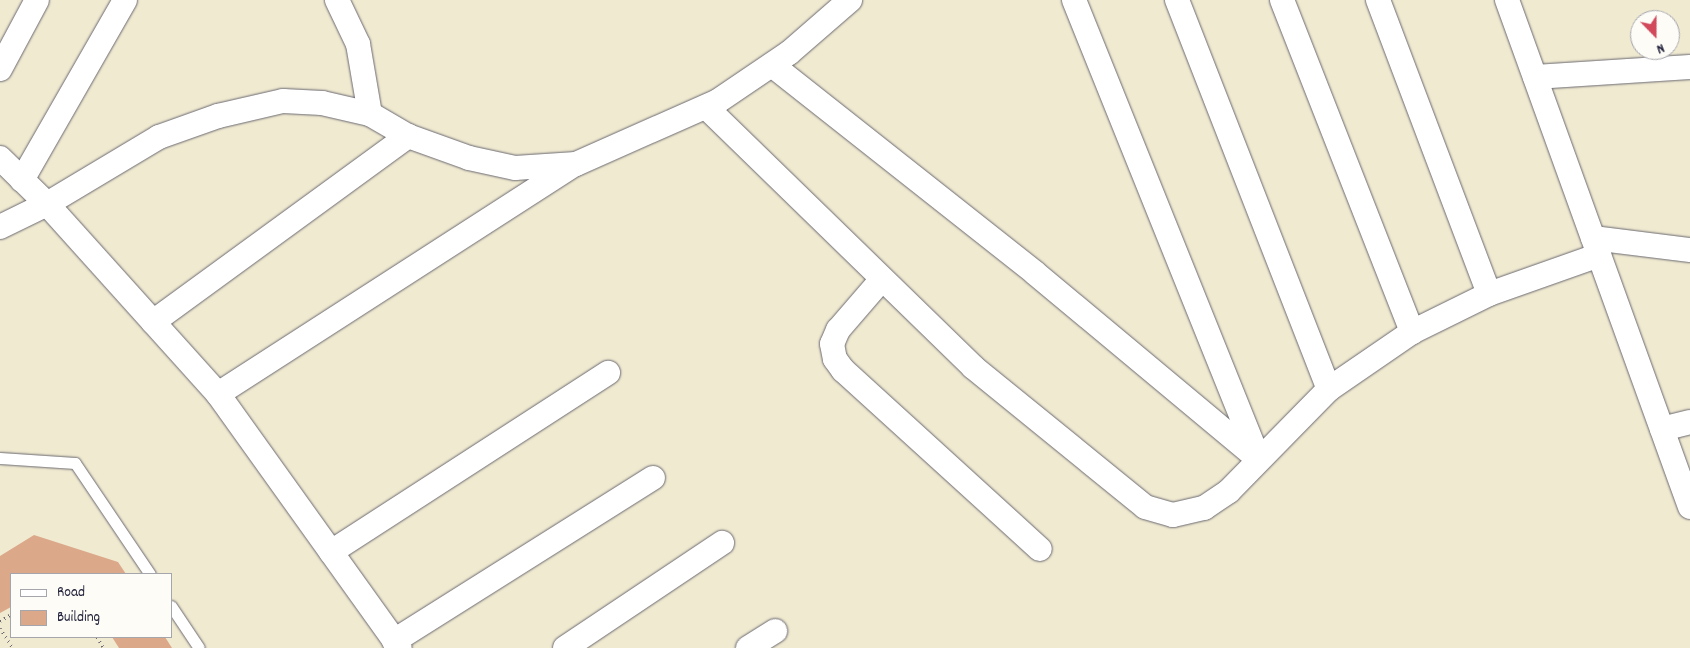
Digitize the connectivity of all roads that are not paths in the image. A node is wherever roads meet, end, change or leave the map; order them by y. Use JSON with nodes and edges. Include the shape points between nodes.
{"nodes":[{"id":1,"x":37,"y":0,"type":"edge"},
{"id":2,"x":126,"y":0,"type":"edge"},
{"id":3,"x":337,"y":0,"type":"edge"},
{"id":4,"x":850,"y":0,"type":"edge"},
{"id":5,"x":1074,"y":0,"type":"edge"},
{"id":6,"x":1177,"y":0,"type":"edge"},
{"id":7,"x":1282,"y":0,"type":"edge"},
{"id":8,"x":1378,"y":0,"type":"edge"},
{"id":9,"x":1507,"y":0,"type":"edge"},
{"id":10,"x":772,"y":65,"type":"junction"},
{"id":11,"x":1690,"y":67,"type":"edge"},
{"id":12,"x":0,"y":69,"type":"edge"},
{"id":13,"x":1535,"y":77,"type":"junction"},
{"id":14,"x":706,"y":107,"type":"junction"},
{"id":15,"x":370,"y":114,"type":"junction"},
{"id":16,"x":408,"y":136,"type":"junction"},
{"id":17,"x":0,"y":158,"type":"edge"},
{"id":18,"x":576,"y":164,"type":"junction"},
{"id":19,"x":22,"y":180,"type":"junction"},
{"id":20,"x":47,"y":204,"type":"junction"},
{"id":21,"x":0,"y":227,"type":"edge"},
{"id":22,"x":1596,"y":247,"type":"junction"},
{"id":23,"x":1690,"y":250,"type":"edge"},
{"id":24,"x":882,"y":278,"type":"junction"},
{"id":25,"x":1489,"y":294,"type":"junction"},
{"id":26,"x":153,"y":322,"type":"junction"},
{"id":27,"x":1412,"y":332,"type":"junction"},
{"id":28,"x":608,"y":373,"type":"dead end"},
{"id":29,"x":1329,"y":389,"type":"junction"},
{"id":30,"x":218,"y":394,"type":"junction"},
{"id":31,"x":1690,"y":422,"type":"edge"},
{"id":32,"x":1662,"y":429,"type":"junction"},
{"id":33,"x":0,"y":458,"type":"edge"},
{"id":34,"x":1258,"y":460,"type":"junction"},
{"id":35,"x":653,"y":478,"type":"dead end"},
{"id":36,"x":1690,"y":507,"type":"edge"},
{"id":37,"x":722,"y":543,"type":"dead end"},
{"id":38,"x":1040,"y":548,"type":"dead end"},
{"id":39,"x":330,"y":552,"type":"junction"},
{"id":40,"x":149,"y":573,"type":"edge"},
{"id":41,"x":172,"y":608,"type":"edge"},
{"id":42,"x":775,"y":631,"type":"dead end"},
{"id":43,"x":397,"y":644,"type":"edge"},
{"id":44,"x":199,"y":648,"type":"edge"},
{"id":45,"x":565,"y":648,"type":"edge"},
{"id":46,"x":748,"y":648,"type":"edge"}],
"edges":[{"from":1,"to":12,"type":"street"},
{"from":2,"to":19,"type":"street"},
{"from":3,"to":15,"type":"street","via":[[358,44]]},
{"from":4,"to":10,"type":"street"},
{"from":5,"to":34,"type":"street"},
{"from":6,"to":29,"type":"street"},
{"from":7,"to":27,"type":"street"},
{"from":8,"to":25,"type":"street"},
{"from":9,"to":13,"type":"street"},
{"from":10,"to":14,"type":"street"},
{"from":10,"to":34,"type":"street","via":[[1035,273]]},
{"from":11,"to":13,"type":"street"},
{"from":13,"to":22,"type":"street"},
{"from":14,"to":18,"type":"street"},
{"from":14,"to":24,"type":"street"},
{"from":15,"to":16,"type":"street"},
{"from":15,"to":20,"type":"street","via":[[322,103],[283,101],[218,116],[159,137]]},
{"from":16,"to":18,"type":"street","via":[[469,158],[514,168]]},
{"from":16,"to":26,"type":"street"},
{"from":17,"to":19,"type":"street"},
{"from":18,"to":30,"type":"street"},
{"from":19,"to":20,"type":"street"},
{"from":20,"to":21,"type":"street"},
{"from":20,"to":26,"type":"street"},
{"from":22,"to":23,"type":"street"},
{"from":22,"to":25,"type":"street"},
{"from":22,"to":32,"type":"street"},
{"from":24,"to":34,"type":"street","via":[[973,368],[1145,507],[1173,515],[1204,508],[1229,491]]},
{"from":24,"to":38,"type":"street","via":[[838,330],[832,344],[835,359],[843,370]]},
{"from":25,"to":27,"type":"street"},
{"from":26,"to":30,"type":"street"},
{"from":27,"to":29,"type":"street"},
{"from":28,"to":39,"type":"street"},
{"from":29,"to":34,"type":"street"},
{"from":30,"to":39,"type":"street"},
{"from":31,"to":32,"type":"street"},
{"from":32,"to":36,"type":"street"},
{"from":33,"to":40,"type":"lane","via":[[75,463]]},
{"from":35,"to":43,"type":"street"},
{"from":37,"to":45,"type":"street"},
{"from":39,"to":43,"type":"street"},
{"from":41,"to":44,"type":"lane"},
{"from":42,"to":46,"type":"street"}]}
